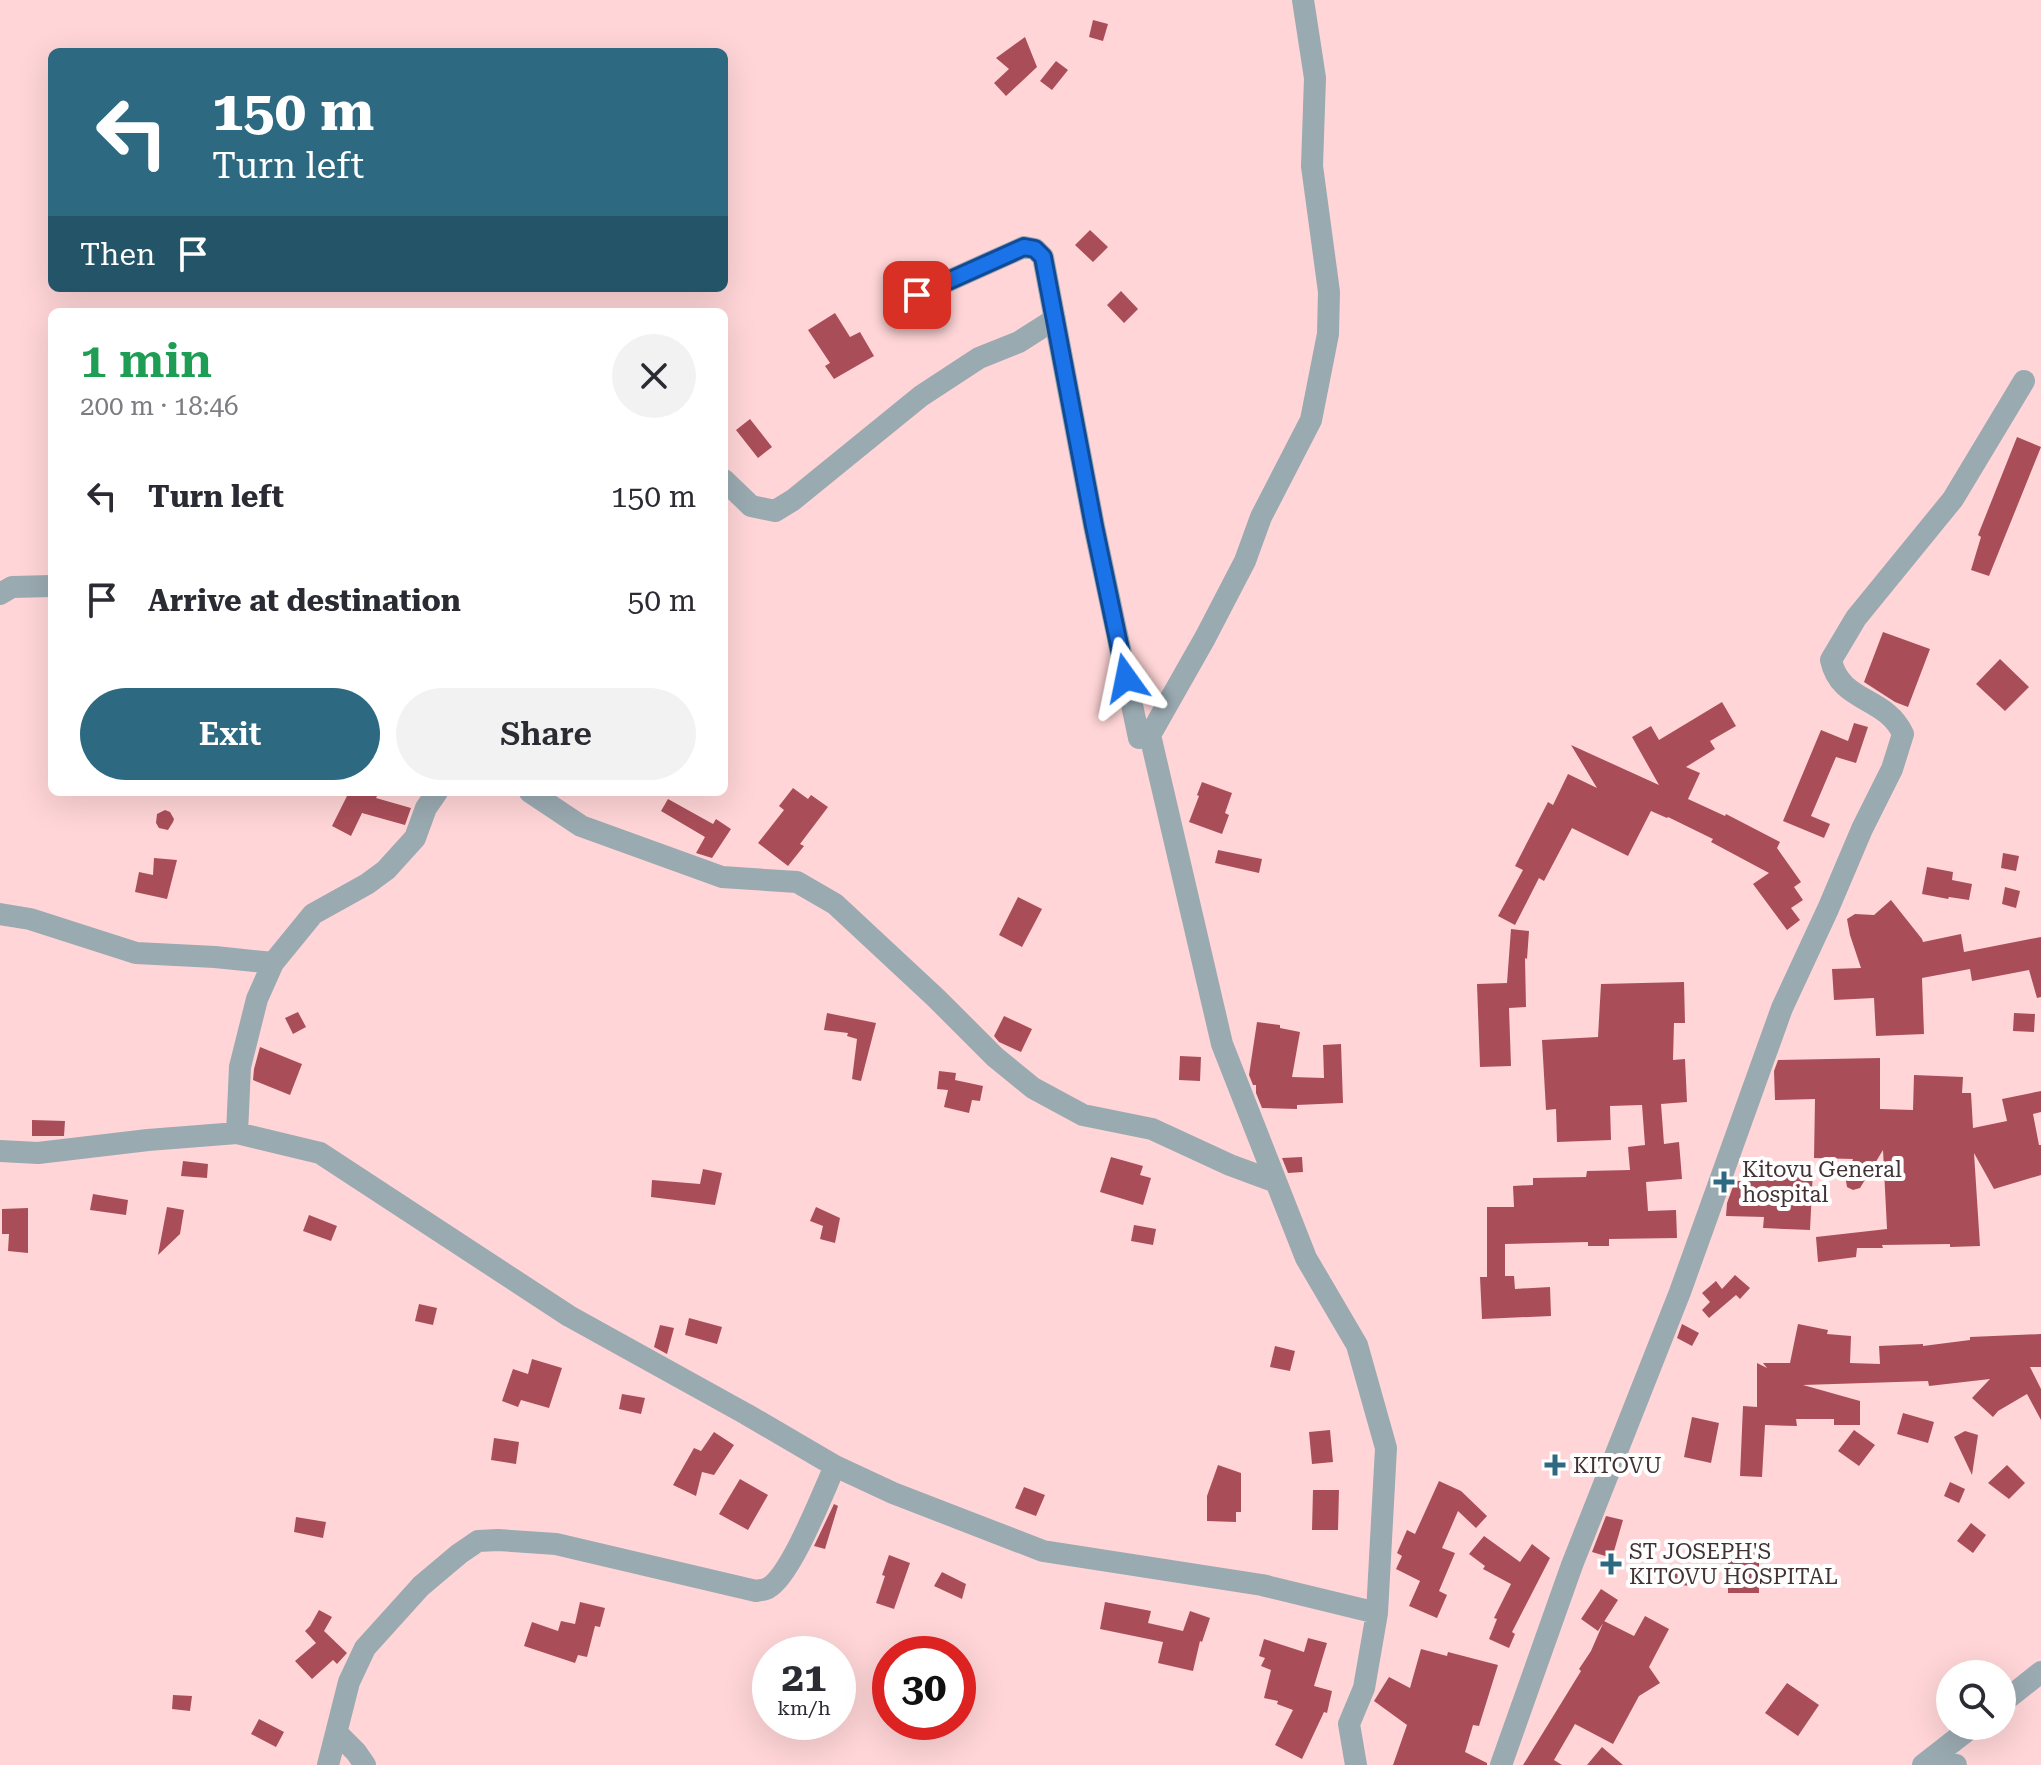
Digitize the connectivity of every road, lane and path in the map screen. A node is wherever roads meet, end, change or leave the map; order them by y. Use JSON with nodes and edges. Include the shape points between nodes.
{"nodes":[{"id":1,"x":1303,"y":0,"type":"edge"},
{"id":2,"x":917,"y":295,"type":"dead end"},
{"id":3,"x":1055,"y":319,"type":"junction"},
{"id":4,"x":2024,"y":381,"type":"dead end"},
{"id":5,"x":728,"y":484,"type":"edge"},
{"id":6,"x":48,"y":586,"type":"edge"},
{"id":7,"x":0,"y":594,"type":"edge"},
{"id":8,"x":1150,"y":735,"type":"junction"},
{"id":9,"x":434,"y":796,"type":"edge"},
{"id":10,"x":536,"y":796,"type":"edge"},
{"id":11,"x":0,"y":914,"type":"edge"},
{"id":12,"x":273,"y":963,"type":"junction"},
{"id":13,"x":237,"y":1133,"type":"junction"},
{"id":14,"x":0,"y":1151,"type":"edge"},
{"id":15,"x":1276,"y":1182,"type":"junction"},
{"id":16,"x":835,"y":1466,"type":"junction"},
{"id":17,"x":1377,"y":1613,"type":"junction"},
{"id":18,"x":2041,"y":1672,"type":"edge"},
{"id":19,"x":2016,"y":1692,"type":"edge"},
{"id":20,"x":337,"y":1733,"type":"junction"},
{"id":21,"x":1955,"y":1740,"type":"edge"},
{"id":22,"x":1926,"y":1763,"type":"edge"},
{"id":23,"x":328,"y":1765,"type":"edge"},
{"id":24,"x":365,"y":1765,"type":"edge"},
{"id":25,"x":1356,"y":1765,"type":"edge"},
{"id":26,"x":1501,"y":1765,"type":"edge"},
{"id":27,"x":1956,"y":1765,"type":"edge"}],
"edges":[{"from":1,"to":8,"type":"street","via":[[1315,78],[1312,166],[1329,292],[1328,334],[1311,420],[1261,517],[1245,561]]},
{"from":2,"to":3,"type":"street","via":[[1024,247],[1043,257]]},
{"from":3,"to":5,"type":"street","via":[[1019,342],[979,358],[921,396],[775,511],[751,506]]},
{"from":3,"to":8,"type":"street","via":[[1139,738]]},
{"from":4,"to":26,"type":"street","via":[[1953,499],[1856,618],[1831,660],[1834,675],[1883,710],[1903,734],[1892,769],[1782,1008]]},
{"from":6,"to":7,"type":"street","via":[[12,587]]},
{"from":8,"to":15,"type":"street","via":[[1222,1044]]},
{"from":9,"to":12,"type":"street","via":[[415,838],[386,870],[313,914]]},
{"from":10,"to":15,"type":"street","via":[[581,826],[722,877],[797,882],[835,904],[1033,1088],[1083,1115],[1152,1129]]},
{"from":11,"to":12,"type":"street","via":[[136,953]]},
{"from":12,"to":13,"type":"street","via":[[257,999],[240,1067]]},
{"from":13,"to":14,"type":"street","via":[[38,1153]]},
{"from":13,"to":16,"type":"street","via":[[320,1153],[569,1316]]},
{"from":15,"to":17,"type":"street","via":[[1306,1258],[1357,1345],[1386,1448]]},
{"from":16,"to":17,"type":"street","via":[[1043,1551],[1262,1585]]},
{"from":16,"to":20,"type":"street","via":[[791,1561],[767,1589],[756,1591],[556,1544],[478,1541],[421,1586],[365,1648],[349,1682]]},
{"from":17,"to":25,"type":"street","via":[[1364,1688],[1349,1724]]},
{"from":18,"to":19,"type":"street"},
{"from":20,"to":23,"type":"street"},
{"from":20,"to":24,"type":"street"},
{"from":21,"to":22,"type":"street"},
{"from":22,"to":27,"type":"street"}]}
